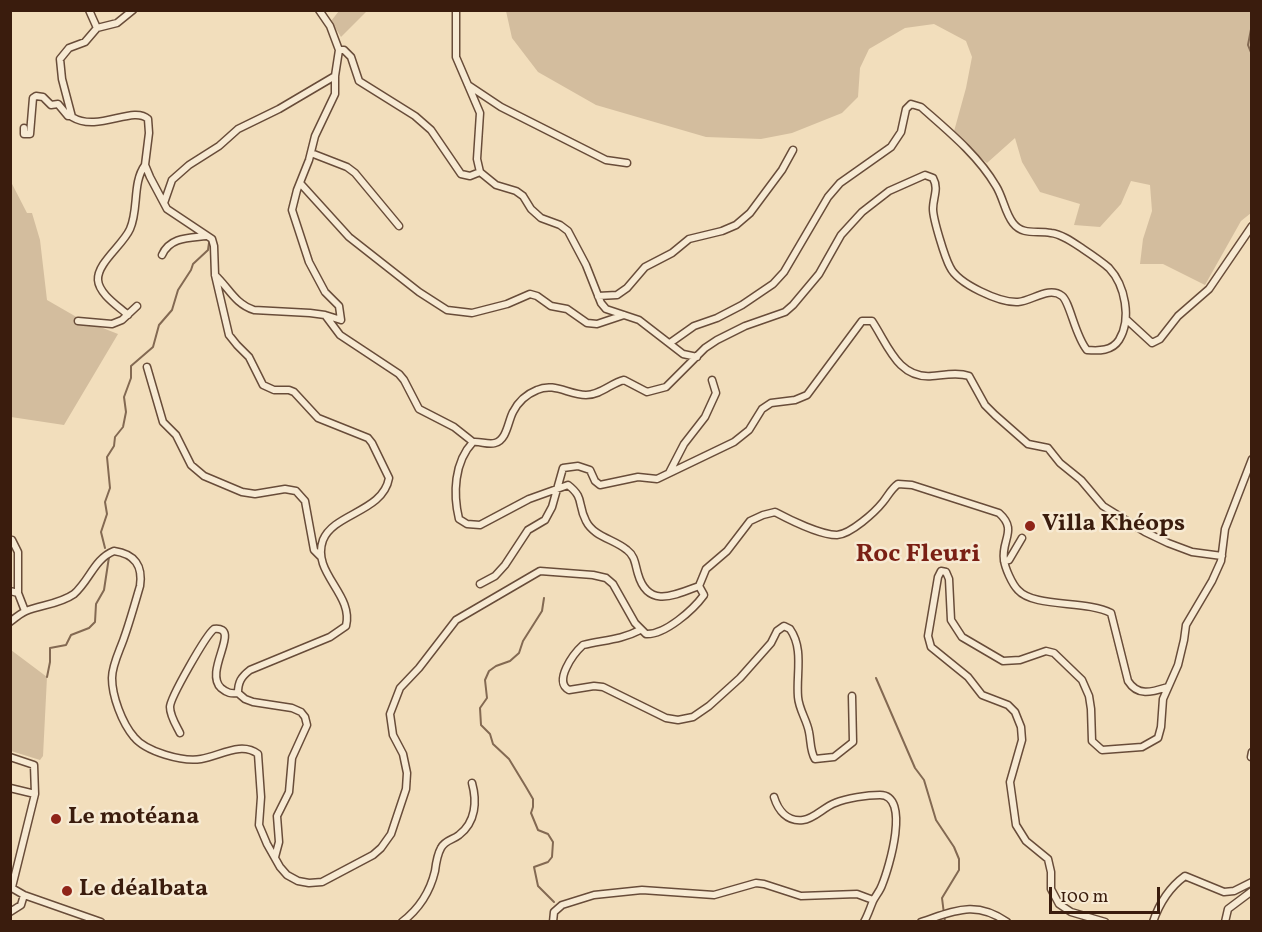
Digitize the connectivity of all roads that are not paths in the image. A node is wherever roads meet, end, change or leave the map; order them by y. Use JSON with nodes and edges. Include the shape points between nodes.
{"nodes":[{"id":1,"x":89,"y":10,"type":"edge"},
{"id":2,"x":133,"y":10,"type":"edge"},
{"id":3,"x":320,"y":10,"type":"edge"},
{"id":4,"x":456,"y":10,"type":"edge"},
{"id":5,"x":97,"y":28,"type":"junction"},
{"id":6,"x":339,"y":50,"type":"junction"},
{"id":7,"x":335,"y":76,"type":"junction"},
{"id":8,"x":468,"y":84,"type":"junction"},
{"id":9,"x":72,"y":117,"type":"junction"},
{"id":10,"x":24,"y":128,"type":"dead end"},
{"id":11,"x":793,"y":150,"type":"dead end"},
{"id":12,"x":311,"y":153,"type":"junction"},
{"id":13,"x":627,"y":163,"type":"dead end"},
{"id":14,"x":145,"y":165,"type":"junction"},
{"id":15,"x":480,"y":172,"type":"junction"},
{"id":16,"x":300,"y":183,"type":"junction"},
{"id":17,"x":164,"y":203,"type":"junction"},
{"id":18,"x":399,"y":226,"type":"dead end"},
{"id":19,"x":1251,"y":226,"type":"edge"},
{"id":20,"x":207,"y":236,"type":"junction"},
{"id":21,"x":162,"y":255,"type":"dead end"},
{"id":22,"x":214,"y":275,"type":"junction"},
{"id":23,"x":597,"y":296,"type":"junction"},
{"id":24,"x":136,"y":306,"type":"dead end"},
{"id":25,"x":128,"y":315,"type":"junction"},
{"id":26,"x":325,"y":315,"type":"junction"},
{"id":27,"x":625,"y":315,"type":"junction"},
{"id":28,"x":1127,"y":320,"type":"junction"},
{"id":29,"x":78,"y":321,"type":"dead end"},
{"id":30,"x":670,"y":343,"type":"junction"},
{"id":31,"x":697,"y":357,"type":"junction"},
{"id":32,"x":147,"y":368,"type":"dead end"},
{"id":33,"x":712,"y":380,"type":"dead end"},
{"id":34,"x":473,"y":442,"type":"junction"},
{"id":35,"x":1251,"y":459,"type":"edge"},
{"id":36,"x":669,"y":473,"type":"junction"},
{"id":37,"x":558,"y":488,"type":"junction"},
{"id":38,"x":1022,"y":538,"type":"dead end"},
{"id":39,"x":12,"y":540,"type":"dead end"},
{"id":40,"x":1222,"y":556,"type":"junction"},
{"id":41,"x":321,"y":557,"type":"junction"},
{"id":42,"x":1004,"y":561,"type":"junction"},
{"id":43,"x":480,"y":584,"type":"dead end"},
{"id":44,"x":699,"y":586,"type":"junction"},
{"id":45,"x":10,"y":591,"type":"edge"},
{"id":46,"x":18,"y":593,"type":"junction"},
{"id":47,"x":26,"y":611,"type":"junction"},
{"id":48,"x":10,"y":622,"type":"edge"},
{"id":49,"x":640,"y":630,"type":"junction"},
{"id":50,"x":1168,"y":687,"type":"junction"},
{"id":51,"x":238,"y":693,"type":"junction"},
{"id":52,"x":852,"y":696,"type":"dead end"},
{"id":53,"x":180,"y":733,"type":"dead end"},
{"id":54,"x":10,"y":757,"type":"edge"},
{"id":55,"x":472,"y":783,"type":"dead end"},
{"id":56,"x":10,"y":788,"type":"edge"},
{"id":57,"x":35,"y":794,"type":"junction"},
{"id":58,"x":774,"y":797,"type":"dead end"},
{"id":59,"x":274,"y":857,"type":"junction"},
{"id":60,"x":1251,"y":882,"type":"edge"},
{"id":61,"x":11,"y":887,"type":"edge"},
{"id":62,"x":1251,"y":891,"type":"edge"},
{"id":63,"x":24,"y":895,"type":"junction"},
{"id":64,"x":873,"y":900,"type":"junction"},
{"id":65,"x":10,"y":912,"type":"edge"},
{"id":66,"x":100,"y":921,"type":"edge"},
{"id":67,"x":402,"y":921,"type":"edge"},
{"id":68,"x":553,"y":921,"type":"edge"},
{"id":69,"x":864,"y":921,"type":"edge"},
{"id":70,"x":921,"y":921,"type":"edge"},
{"id":71,"x":1006,"y":921,"type":"edge"},
{"id":72,"x":1105,"y":921,"type":"edge"},
{"id":73,"x":1153,"y":921,"type":"edge"},
{"id":74,"x":1225,"y":921,"type":"edge"}],
"edges":[{"from":1,"to":5,"type":"street"},
{"from":2,"to":5,"type":"street","via":[[117,23]]},
{"from":3,"to":6,"type":"street"},
{"from":4,"to":8,"type":"street","via":[[456,57]]},
{"from":5,"to":9,"type":"street","via":[[60,59]]},
{"from":6,"to":7,"type":"street"},
{"from":6,"to":15,"type":"street","via":[[351,57],[359,81],[416,116],[431,130],[461,174],[471,176]]},
{"from":7,"to":12,"type":"street","via":[[334,94]]},
{"from":7,"to":17,"type":"street","via":[[238,129],[189,165],[172,180]]},
{"from":8,"to":13,"type":"street","via":[[501,107],[606,160]]},
{"from":8,"to":15,"type":"street","via":[[480,113]]},
{"from":9,"to":10,"type":"street","via":[[58,104],[51,105],[36,96],[30,134],[24,134]]},
{"from":9,"to":14,"type":"street","via":[[92,123],[145,116],[149,123]]},
{"from":11,"to":23,"type":"street","via":[[750,213],[736,225],[689,239],[645,267],[617,295]]},
{"from":12,"to":16,"type":"street"},
{"from":12,"to":18,"type":"street","via":[[347,166]]},
{"from":14,"to":17,"type":"street"},
{"from":14,"to":25,"type":"street","via":[[139,176],[130,229],[100,268],[98,279],[105,295]]},
{"from":15,"to":23,"type":"street","via":[[496,185],[516,191],[541,218],[568,231]]},
{"from":16,"to":26,"type":"street","via":[[293,200],[293,217],[314,273],[339,306],[342,318]]},
{"from":16,"to":27,"type":"street","via":[[349,237],[447,310],[472,313],[530,294],[551,306],[567,309],[587,323],[597,324]]},
{"from":17,"to":20,"type":"street","via":[[174,216]]},
{"from":19,"to":28,"type":"street","via":[[1209,289],[1178,316],[1160,339],[1152,342]]},
{"from":20,"to":21,"type":"street","via":[[174,241]]},
{"from":20,"to":22,"type":"street","via":[[214,246]]},
{"from":22,"to":26,"type":"street","via":[[246,308]]},
{"from":22,"to":41,"type":"street","via":[[229,335],[249,357],[263,384],[274,390],[294,392],[318,418],[368,438],[389,478],[384,491],[371,504],[331,529],[324,538]]},
{"from":23,"to":27,"type":"street","via":[[606,309]]},
{"from":24,"to":25,"type":"street"},
{"from":25,"to":29,"type":"street","via":[[112,324]]},
{"from":26,"to":34,"type":"street","via":[[340,335],[399,374],[419,409]]},
{"from":27,"to":30,"type":"street","via":[[639,320]]},
{"from":28,"to":30,"type":"street","via":[[1118,283],[1110,269],[1075,243],[1052,232],[1020,230],[1012,222],[997,186],[972,154],[921,106],[911,105],[891,147],[840,183],[773,284]]},
{"from":28,"to":31,"type":"street","via":[[1118,342],[1108,349],[1087,350],[1067,300],[1060,294],[1052,292],[1011,302],[965,282],[951,269],[943,248],[933,210],[937,185],[925,175],[889,191],[862,212],[841,235],[819,274],[785,312],[717,340]]},
{"from":30,"to":31,"type":"street","via":[[683,354]]},
{"from":31,"to":34,"type":"street","via":[[666,387],[646,392],[624,380],[588,396],[544,387],[522,399],[499,442]]},
{"from":32,"to":41,"type":"street","via":[[163,422],[176,435],[191,465],[204,476],[242,492],[296,491],[305,501],[314,550]]},
{"from":33,"to":36,"type":"street","via":[[716,393],[705,417],[684,444]]},
{"from":34,"to":37,"type":"street","via":[[458,472],[455,488],[459,519],[467,524],[480,525]]},
{"from":35,"to":40,"type":"street","via":[[1225,529]]},
{"from":36,"to":37,"type":"street","via":[[657,479],[638,477],[600,486],[590,470],[578,466],[563,468]]},
{"from":36,"to":40,"type":"street","via":[[734,442],[771,403],[807,395],[862,321],[872,321],[906,371],[925,377],[969,376],[995,415],[1028,444],[1048,448],[1103,506],[1145,532],[1192,552]]},
{"from":37,"to":43,"type":"street","via":[[545,520],[528,530],[495,576]]},
{"from":37,"to":44,"type":"street","via":[[568,485],[578,493],[586,522],[597,534],[633,555],[641,584],[649,593],[668,597]]},
{"from":38,"to":42,"type":"street","via":[[1009,560]]},
{"from":39,"to":46,"type":"street","via":[[18,552]]},
{"from":40,"to":50,"type":"street","via":[[1186,625],[1178,665]]},
{"from":41,"to":51,"type":"street","via":[[348,611],[346,626],[330,637],[250,670],[238,684]]},
{"from":42,"to":44,"type":"street","via":[[1009,527],[999,513],[898,484],[855,528],[838,535],[802,526],[775,512],[750,521],[706,570]]},
{"from":42,"to":50,"type":"street","via":[[1018,591],[1039,600],[1100,607],[1111,613],[1133,688],[1141,692]]},
{"from":44,"to":49,"type":"street","via":[[704,595],[694,609],[660,632],[646,634]]},
{"from":45,"to":46,"type":"street"},
{"from":46,"to":47,"type":"street"},
{"from":47,"to":48,"type":"street"},
{"from":47,"to":59,"type":"street","via":[[72,595],[89,579],[104,555],[121,552],[139,565],[140,586],[112,677],[127,728],[143,746],[180,759],[201,759],[243,748],[258,754],[259,825]]},
{"from":49,"to":52,"type":"street","via":[[610,642],[583,645],[564,675],[563,685],[569,690],[594,686],[609,689],[666,718],[693,717],[740,678],[783,626],[790,629],[796,642],[798,696],[815,759],[834,757],[853,742]]},
{"from":49,"to":59,"type":"street","via":[[606,578],[540,571],[456,620],[400,688],[390,714],[393,735],[403,754],[406,789],[391,834],[381,848],[322,882],[298,881],[287,875]]},
{"from":50,"to":72,"type":"street","via":[[1158,738],[1142,747],[1102,750],[1092,741],[1090,703],[1082,680],[1054,653],[1046,651],[1003,661],[962,637],[951,620],[949,579],[941,571],[932,603],[928,636],[931,647],[968,677],[982,695],[1008,705],[1015,712],[1022,740],[1010,783],[1016,825],[1048,859],[1051,889],[1059,904],[1071,912]]},
{"from":51,"to":53,"type":"street","via":[[226,692],[216,681],[226,637],[221,629],[214,629],[169,705]]},
{"from":51,"to":59,"type":"street","via":[[253,702],[292,708],[305,717],[307,725],[292,758],[289,792],[277,816],[279,842]]},
{"from":54,"to":57,"type":"street","via":[[33,765]]},
{"from":55,"to":67,"type":"street","via":[[476,803],[472,818],[461,834],[444,843],[425,897]]},
{"from":56,"to":57,"type":"street"},
{"from":57,"to":61,"type":"street"},
{"from":58,"to":64,"type":"street","via":[[782,813],[802,820],[836,802],[883,795],[892,800],[896,807],[893,841],[883,884]]},
{"from":60,"to":73,"type":"street","via":[[1224,892],[1185,876],[1174,884]]},
{"from":61,"to":63,"type":"street"},
{"from":62,"to":74,"type":"street","via":[[1228,909]]},
{"from":63,"to":65,"type":"street","via":[[21,905]]},
{"from":63,"to":66,"type":"street"},
{"from":64,"to":68,"type":"street","via":[[857,894],[801,896],[756,883],[714,895],[642,890],[594,895],[562,904],[554,912]]},
{"from":64,"to":69,"type":"street"},
{"from":70,"to":71,"type":"street","via":[[975,908],[988,910]]}]}
